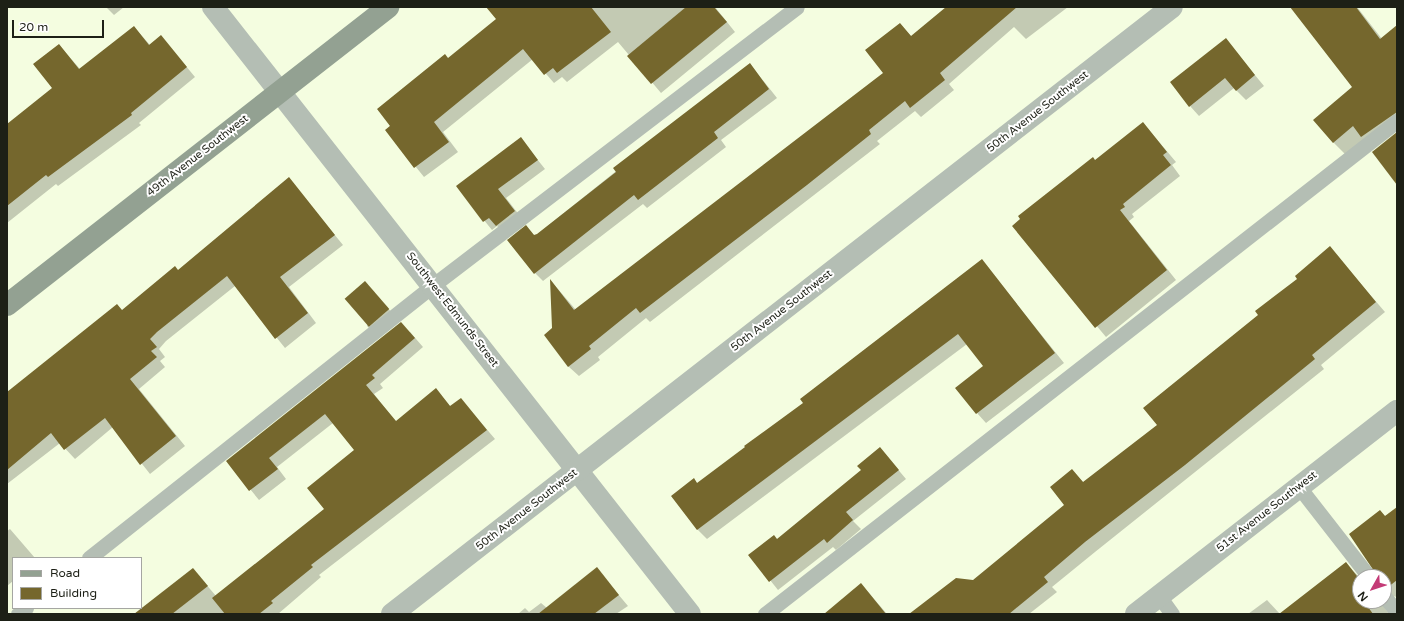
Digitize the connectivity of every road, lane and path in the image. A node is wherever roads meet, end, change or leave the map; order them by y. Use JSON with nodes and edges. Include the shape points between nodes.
{"nodes":[{"id":1,"x":213,"y":7,"type":"edge"},
{"id":2,"x":388,"y":7,"type":"edge"},
{"id":3,"x":797,"y":7,"type":"edge"},
{"id":4,"x":1172,"y":7,"type":"edge"},
{"id":5,"x":280,"y":92,"type":"junction"},
{"id":6,"x":1397,"y":121,"type":"edge"},
{"id":7,"x":432,"y":286,"type":"junction"},
{"id":8,"x":7,"y":305,"type":"edge"},
{"id":9,"x":1397,"y":411,"type":"edge"},
{"id":10,"x":578,"y":470,"type":"junction"},
{"id":11,"x":1298,"y":487,"type":"junction"},
{"id":12,"x":90,"y":557,"type":"edge"},
{"id":13,"x":1364,"y":569,"type":"edge"},
{"id":14,"x":1159,"y":596,"type":"junction"},
{"id":15,"x":392,"y":614,"type":"edge"},
{"id":16,"x":690,"y":614,"type":"edge"},
{"id":17,"x":765,"y":614,"type":"edge"},
{"id":18,"x":1136,"y":614,"type":"edge"},
{"id":19,"x":1172,"y":614,"type":"edge"}],
"edges":[{"from":1,"to":5,"type":"street","name":"Southwest Edmunds Street"},
{"from":2,"to":5,"type":"street","name":"49th Avenue Southwest"},
{"from":3,"to":7,"type":"lane"},
{"from":4,"to":10,"type":"street","name":"50th Avenue Southwest"},
{"from":5,"to":7,"type":"street","name":"Southwest Edmunds Street"},
{"from":5,"to":8,"type":"street","name":"49th Avenue Southwest"},
{"from":6,"to":17,"type":"lane"},
{"from":7,"to":10,"type":"street","name":"Southwest Edmunds Street"},
{"from":7,"to":12,"type":"lane"},
{"from":9,"to":11,"type":"street","name":"51st Avenue Southwest"},
{"from":10,"to":15,"type":"street","name":"50th Avenue Southwest"},
{"from":10,"to":16,"type":"street","name":"Southwest Edmunds Street"},
{"from":11,"to":13,"type":"lane"},
{"from":11,"to":14,"type":"street","name":"51st Avenue Southwest"},
{"from":14,"to":18,"type":"street","name":"51st Avenue Southwest"},
{"from":14,"to":19,"type":"lane"}]}
